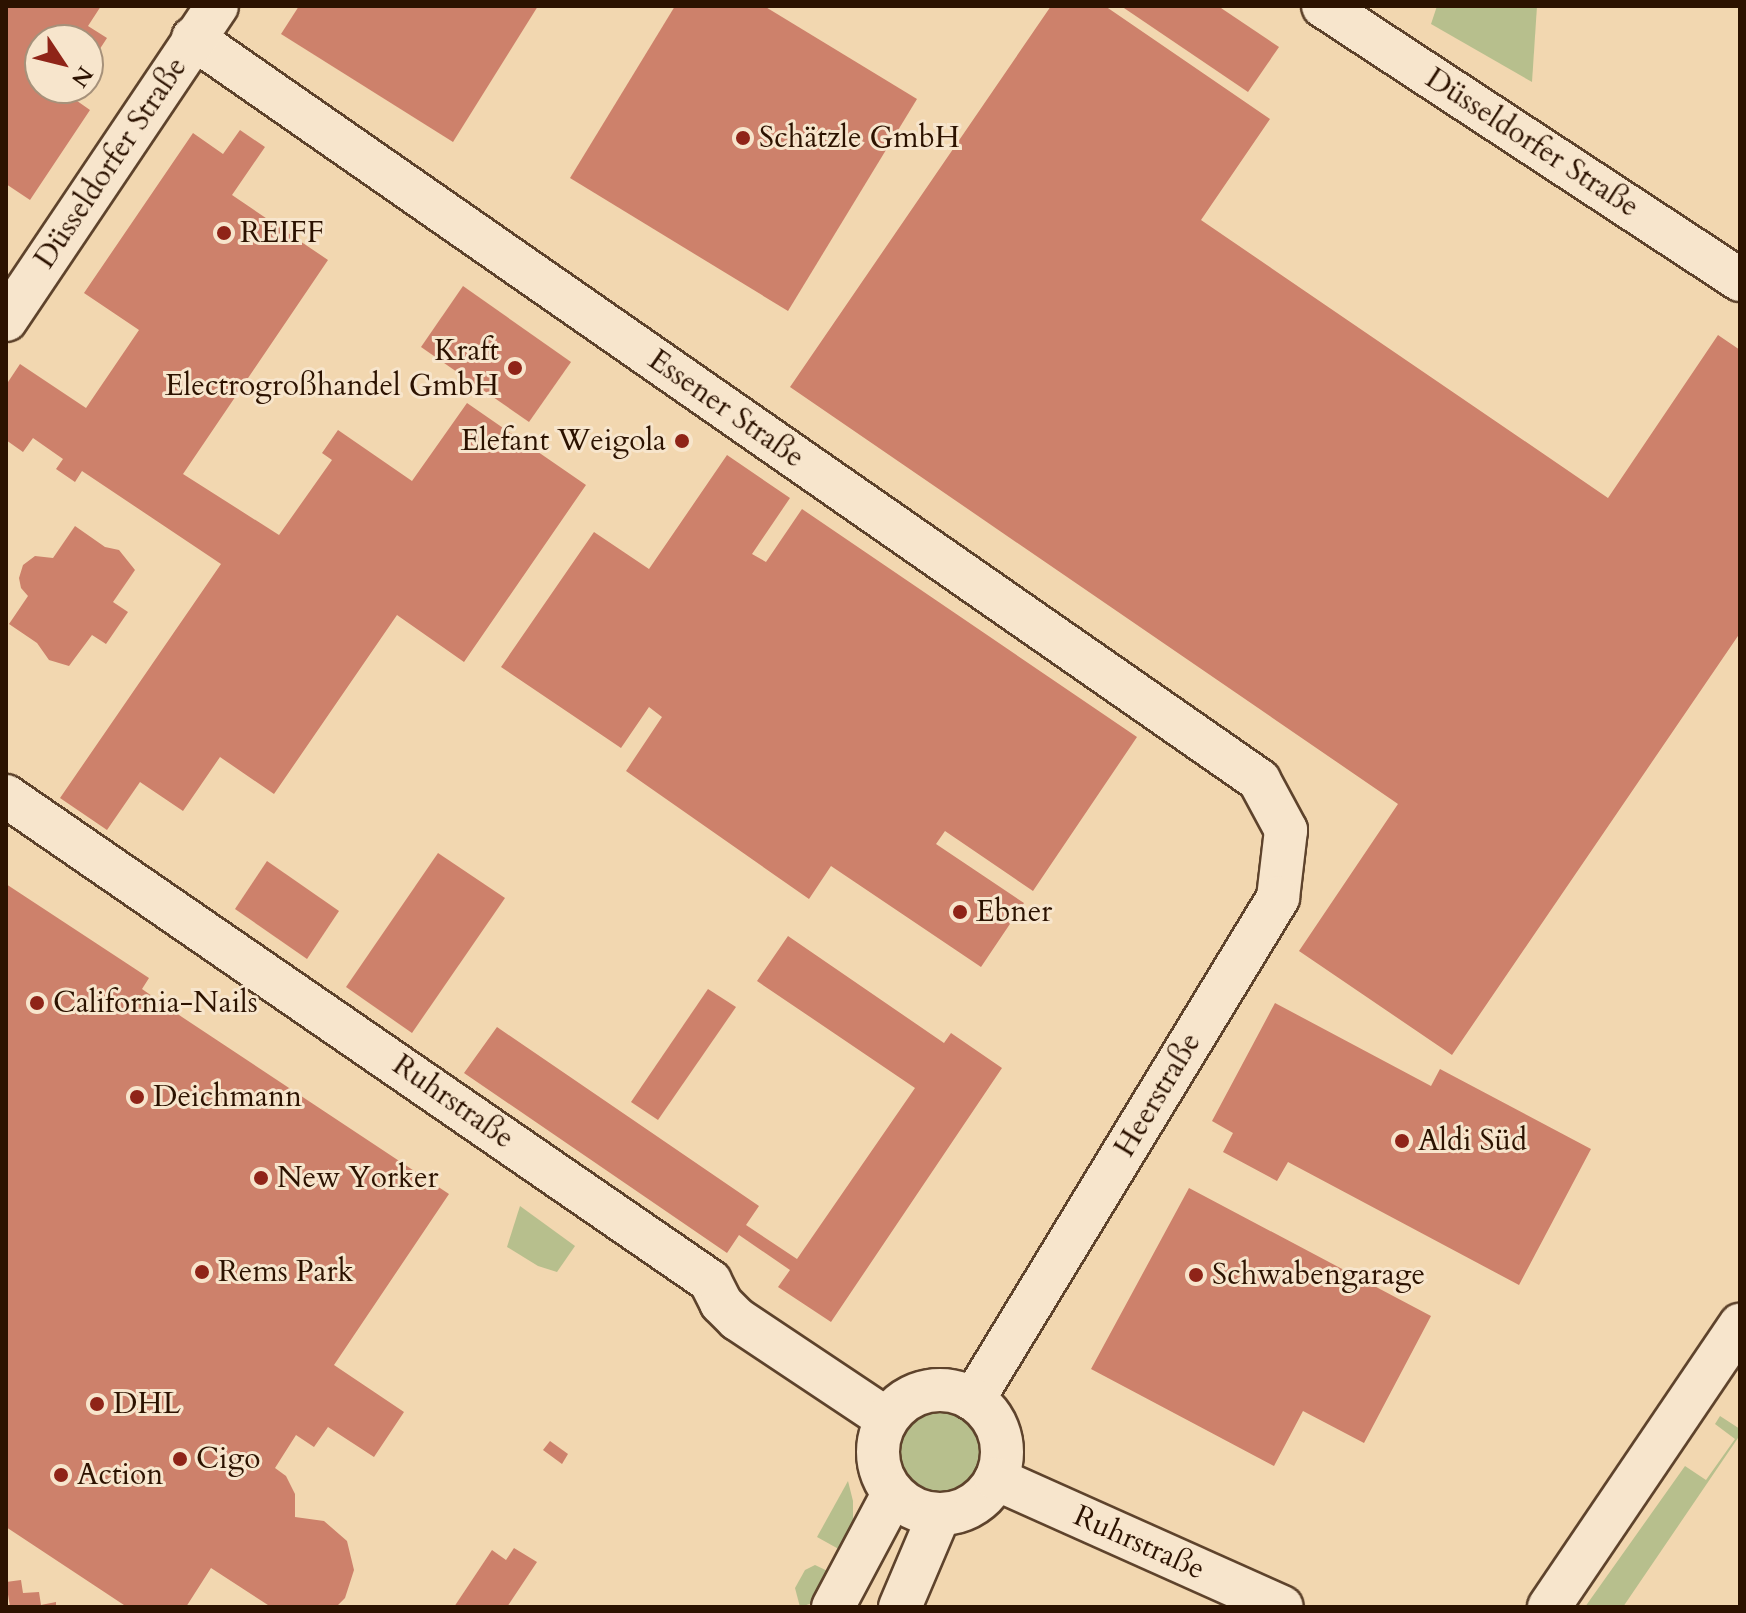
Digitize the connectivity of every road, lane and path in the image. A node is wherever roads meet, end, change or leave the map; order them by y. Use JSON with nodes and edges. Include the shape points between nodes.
{"nodes":[{"id":1,"x":1323,"y":6,"type":"edge"},
{"id":2,"x":205,"y":22,"type":"edge"},
{"id":3,"x":1740,"y":280,"type":"edge"},
{"id":4,"x":6,"y":320,"type":"edge"},
{"id":5,"x":1259,"y":780,"type":"joint"},
{"id":6,"x":6,"y":796,"type":"edge"},
{"id":7,"x":1740,"y":1325,"type":"edge"},
{"id":8,"x":973,"y":1400,"type":"junction"},
{"id":9,"x":887,"y":1419,"type":"junction"},
{"id":10,"x":996,"y":1479,"type":"junction"},
{"id":11,"x":893,"y":1494,"type":"junction"},
{"id":12,"x":939,"y":1515,"type":"junction"},
{"id":13,"x":833,"y":1607,"type":"edge"},
{"id":14,"x":900,"y":1607,"type":"edge"},
{"id":15,"x":1282,"y":1607,"type":"edge"},
{"id":16,"x":1549,"y":1607,"type":"edge"}],
"edges":[{"from":1,"to":3,"type":"street","name":"Düsseldorfer Straße"},
{"from":2,"to":4,"type":"street","name":"Düsseldorfer Straße"},
{"from":2,"to":5,"type":"street","name":"Essener Straße"},
{"from":5,"to":8,"type":"street","name":"Heerstraße","via":[[1286,830],[1278,898]]},
{"from":6,"to":9,"type":"street","name":"Ruhrstraße","via":[[710,1281],[737,1319]]},
{"from":7,"to":16,"type":"street"},
{"from":8,"to":9,"type":"street","via":[[955,1392],[926,1392],[900,1404]]},
{"from":8,"to":10,"type":"street","via":[[996,1426],[1002,1444]]},
{"from":9,"to":11,"type":"street","via":[[878,1457]]},
{"from":10,"to":12,"type":"street","via":[[973,1505]]},
{"from":10,"to":15,"type":"street","name":"Ruhrstraße"},
{"from":11,"to":12,"type":"street","via":[[906,1505]]},
{"from":11,"to":13,"type":"street"},
{"from":12,"to":14,"type":"street"}]}
